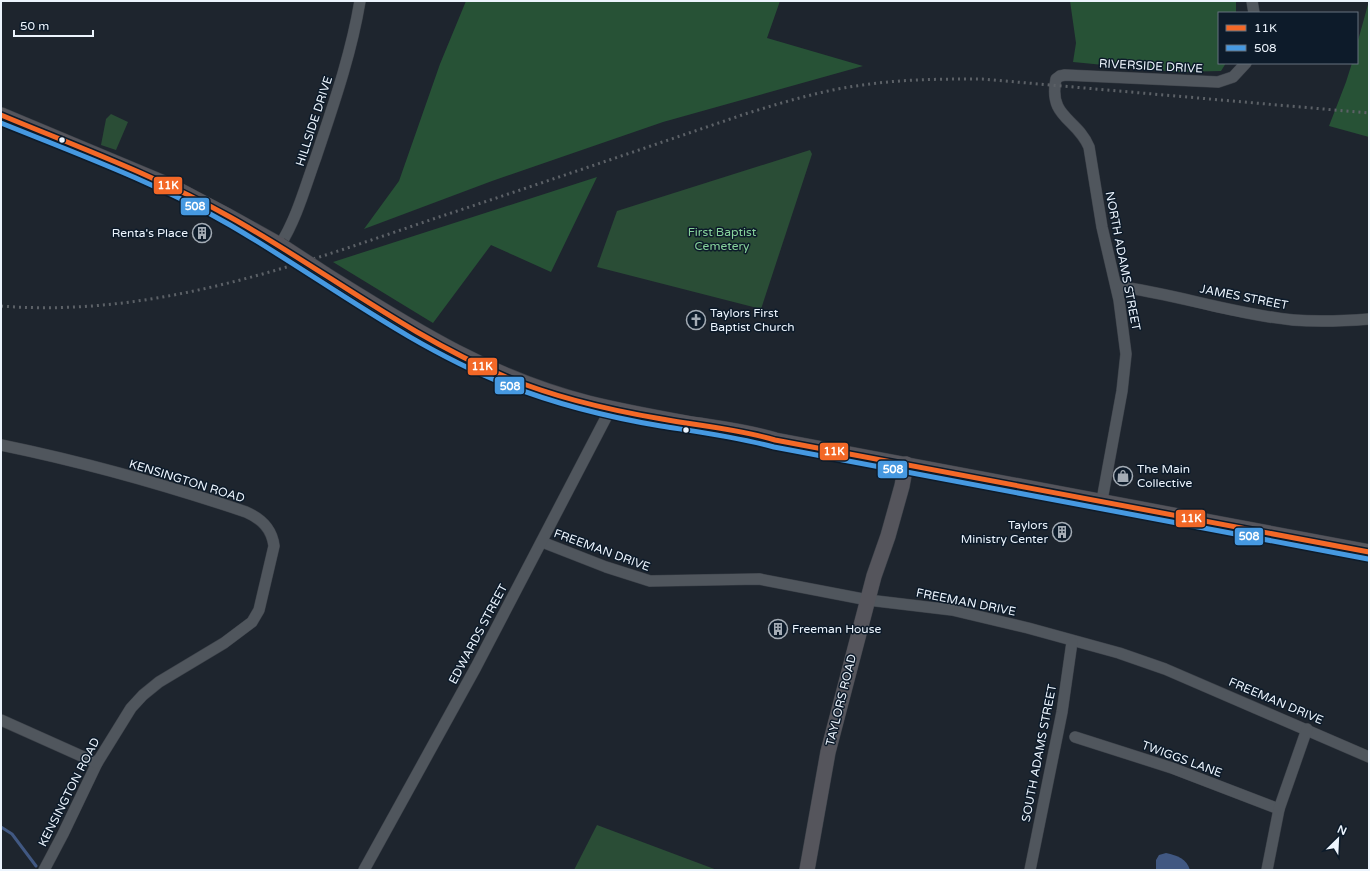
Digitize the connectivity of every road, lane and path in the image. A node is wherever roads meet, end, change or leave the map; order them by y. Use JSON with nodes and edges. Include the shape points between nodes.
{"nodes":[{"id":1,"x":360,"y":1,"type":"edge"},
{"id":2,"x":1252,"y":1,"type":"edge"},
{"id":3,"x":1254,"y":12,"type":"edge"},
{"id":4,"x":1245,"y":64,"type":"edge"},
{"id":5,"x":1054,"y":85,"type":"joint"},
{"id":6,"x":1,"y":116,"type":"edge"},
{"id":7,"x":280,"y":245,"type":"junction"},
{"id":8,"x":1116,"y":286,"type":"junction"},
{"id":9,"x":1369,"y":319,"type":"edge"},
{"id":10,"x":610,"y":408,"type":"junction"},
{"id":11,"x":1,"y":445,"type":"edge"},
{"id":12,"x":906,"y":464,"type":"junction"},
{"id":13,"x":1102,"y":500,"type":"junction"},
{"id":14,"x":542,"y":542,"type":"junction"},
{"id":15,"x":1369,"y":552,"type":"edge"},
{"id":16,"x":868,"y":600,"type":"junction"},
{"id":17,"x":1072,"y":642,"type":"junction"},
{"id":18,"x":1,"y":720,"type":"edge"},
{"id":19,"x":1307,"y":729,"type":"junction"},
{"id":20,"x":1074,"y":737,"type":"dead end"},
{"id":21,"x":1369,"y":757,"type":"edge"},
{"id":22,"x":98,"y":763,"type":"junction"},
{"id":23,"x":1279,"y":809,"type":"junction"},
{"id":24,"x":44,"y":870,"type":"edge"},
{"id":25,"x":364,"y":870,"type":"edge"},
{"id":26,"x":807,"y":870,"type":"edge"},
{"id":27,"x":1030,"y":870,"type":"edge"},
{"id":28,"x":1267,"y":870,"type":"edge"}],
"edges":[{"from":1,"to":7,"type":"street","name":"HILLSIDE DRIVE","via":[[352,44],[332,110],[297,213]]},
{"from":2,"to":3,"type":"street"},
{"from":4,"to":5,"type":"street","name":"RIVERSIDE DRIVE","via":[[1232,77],[1218,82],[1065,75],[1060,76]]},
{"from":5,"to":8,"type":"street","name":"NORTH ADAMS STREET","via":[[1057,107],[1084,135],[1089,146],[1102,227]]},
{"from":6,"to":7,"type":"street","via":[[173,187]]},
{"from":7,"to":10,"type":"street","bridge":true,"via":[[420,334],[482,366],[545,390]]},
{"from":8,"to":9,"type":"street","name":"JAMES STREET","via":[[1292,320]]},
{"from":8,"to":13,"type":"street","name":"NORTH ADAMS STREET","via":[[1126,354]]},
{"from":10,"to":12,"type":"street"},
{"from":10,"to":14,"type":"street","name":"EDWARDS STREET"},
{"from":11,"to":22,"type":"street","name":"KENSINGTON ROAD","via":[[169,487],[246,512],[262,521],[272,536],[273,553],[262,589],[259,610],[252,622],[143,695],[120,723]]},
{"from":12,"to":13,"type":"street"},
{"from":12,"to":16,"type":"street","name":"TAYLORS ROAD","via":[[902,486]]},
{"from":13,"to":15,"type":"street"},
{"from":14,"to":16,"type":"street","name":"FREEMAN DRIVE","via":[[650,581],[759,579]]},
{"from":14,"to":25,"type":"street","name":"EDWARDS STREET"},
{"from":16,"to":17,"type":"street","name":"FREEMAN DRIVE","via":[[952,610],[1028,628]]},
{"from":16,"to":26,"type":"street","name":"TAYLORS ROAD","via":[[828,752]]},
{"from":17,"to":19,"type":"street","name":"FREEMAN DRIVE","via":[[1119,653],[1165,669]]},
{"from":17,"to":27,"type":"street","name":"SOUTH ADAMS STREET","via":[[1062,712]]},
{"from":18,"to":22,"type":"street"},
{"from":19,"to":21,"type":"street","name":"FREEMAN DRIVE"},
{"from":19,"to":23,"type":"street"},
{"from":20,"to":23,"type":"street","name":"TWIGGS LANE","via":[[1172,768]]},
{"from":22,"to":24,"type":"street","name":"KENSINGTON ROAD"},
{"from":23,"to":28,"type":"street"}]}
